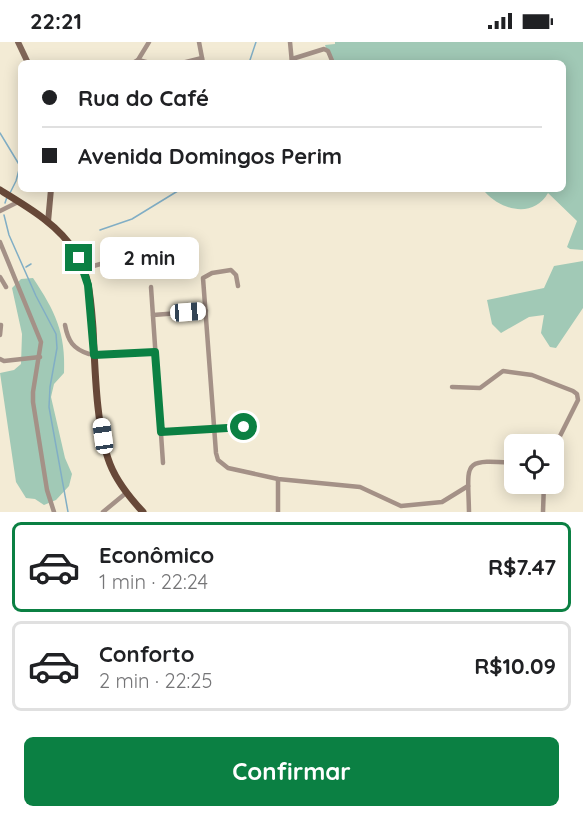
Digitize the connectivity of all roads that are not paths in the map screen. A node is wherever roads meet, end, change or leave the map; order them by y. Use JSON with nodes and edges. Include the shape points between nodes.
{"nodes":[{"id":1,"x":18,"y":42,"type":"edge"},
{"id":2,"x":149,"y":42,"type":"edge"},
{"id":3,"x":199,"y":42,"type":"edge"},
{"id":4,"x":290,"y":43,"type":"edge"},
{"id":5,"x":27,"y":60,"type":"edge"},
{"id":6,"x":137,"y":60,"type":"edge"},
{"id":7,"x":202,"y":60,"type":"edge"},
{"id":8,"x":292,"y":60,"type":"edge"},
{"id":9,"x":295,"y":60,"type":"edge"},
{"id":10,"x":332,"y":60,"type":"edge"},
{"id":11,"x":1,"y":191,"type":"edge"},
{"id":12,"x":51,"y":192,"type":"edge"},
{"id":13,"x":15,"y":200,"type":"junction"},
{"id":14,"x":0,"y":211,"type":"edge"},
{"id":15,"x":48,"y":222,"type":"junction"},
{"id":16,"x":0,"y":242,"type":"edge"},
{"id":17,"x":170,"y":243,"type":"dead end"},
{"id":18,"x":83,"y":269,"type":"junction"},
{"id":19,"x":0,"y":277,"type":"edge"},
{"id":20,"x":238,"y":286,"type":"dead end"},
{"id":21,"x":6,"y":287,"type":"dead end"},
{"id":22,"x":152,"y":287,"type":"dead end"},
{"id":23,"x":206,"y":311,"type":"junction"},
{"id":24,"x":153,"y":315,"type":"junction"},
{"id":25,"x":1,"y":325,"type":"edge"},
{"id":26,"x":65,"y":325,"type":"dead end"},
{"id":27,"x":0,"y":335,"type":"edge"},
{"id":28,"x":155,"y":352,"type":"junction"},
{"id":29,"x":94,"y":355,"type":"junction"},
{"id":30,"x":40,"y":357,"type":"junction"},
{"id":31,"x":0,"y":359,"type":"edge"},
{"id":32,"x":452,"y":387,"type":"dead end"},
{"id":33,"x":244,"y":427,"type":"dead end"},
{"id":34,"x":215,"y":429,"type":"junction"},
{"id":35,"x":161,"y":432,"type":"junction"},
{"id":36,"x":561,"y":434,"type":"edge"},
{"id":37,"x":504,"y":462,"type":"edge"},
{"id":38,"x":163,"y":463,"type":"dead end"},
{"id":39,"x":278,"y":479,"type":"junction"},
{"id":40,"x":468,"y":486,"type":"junction"},
{"id":41,"x":126,"y":493,"type":"junction"},
{"id":42,"x":544,"y":494,"type":"edge"},
{"id":43,"x":410,"y":509,"type":"edge"},
{"id":44,"x":54,"y":512,"type":"edge"},
{"id":45,"x":103,"y":512,"type":"edge"},
{"id":46,"x":143,"y":512,"type":"edge"},
{"id":47,"x":278,"y":512,"type":"edge"},
{"id":48,"x":469,"y":512,"type":"edge"},
{"id":49,"x":543,"y":512,"type":"edge"}],
"edges":[{"from":1,"to":5,"type":"street"},
{"from":2,"to":6,"type":"street"},
{"from":3,"to":7,"type":"street"},
{"from":4,"to":8,"type":"street"},
{"from":9,"to":10,"type":"street","via":[[324,49]]},
{"from":11,"to":13,"type":"main road"},
{"from":12,"to":15,"type":"street"},
{"from":13,"to":14,"type":"street"},
{"from":13,"to":15,"type":"main road"},
{"from":15,"to":18,"type":"main road","via":[[68,242]]},
{"from":16,"to":30,"type":"street","via":[[40,337]]},
{"from":17,"to":18,"type":"street"},
{"from":18,"to":29,"type":"main road"},
{"from":19,"to":21,"type":"street"},
{"from":20,"to":23,"type":"street","via":[[231,270],[205,275]]},
{"from":22,"to":24,"type":"street"},
{"from":23,"to":24,"type":"street"},
{"from":23,"to":34,"type":"street"},
{"from":24,"to":28,"type":"street"},
{"from":25,"to":27,"type":"street"},
{"from":26,"to":29,"type":"street","via":[[73,346]]},
{"from":28,"to":29,"type":"street"},
{"from":28,"to":35,"type":"street"},
{"from":29,"to":41,"type":"main road","via":[[104,449]]},
{"from":30,"to":31,"type":"street"},
{"from":30,"to":44,"type":"street","via":[[33,402]]},
{"from":32,"to":36,"type":"street","via":[[480,388],[503,371],[532,375],[573,390],[578,400]]},
{"from":33,"to":34,"type":"street"},
{"from":34,"to":35,"type":"street"},
{"from":34,"to":39,"type":"street","via":[[216,453],[222,465]]},
{"from":35,"to":38,"type":"street"},
{"from":37,"to":40,"type":"street","via":[[473,464]]},
{"from":39,"to":43,"type":"street","via":[[360,487]]},
{"from":39,"to":47,"type":"street"},
{"from":40,"to":43,"type":"street","via":[[442,502]]},
{"from":40,"to":48,"type":"street"},
{"from":41,"to":45,"type":"street"},
{"from":41,"to":46,"type":"main road"},
{"from":42,"to":49,"type":"street"}]}
